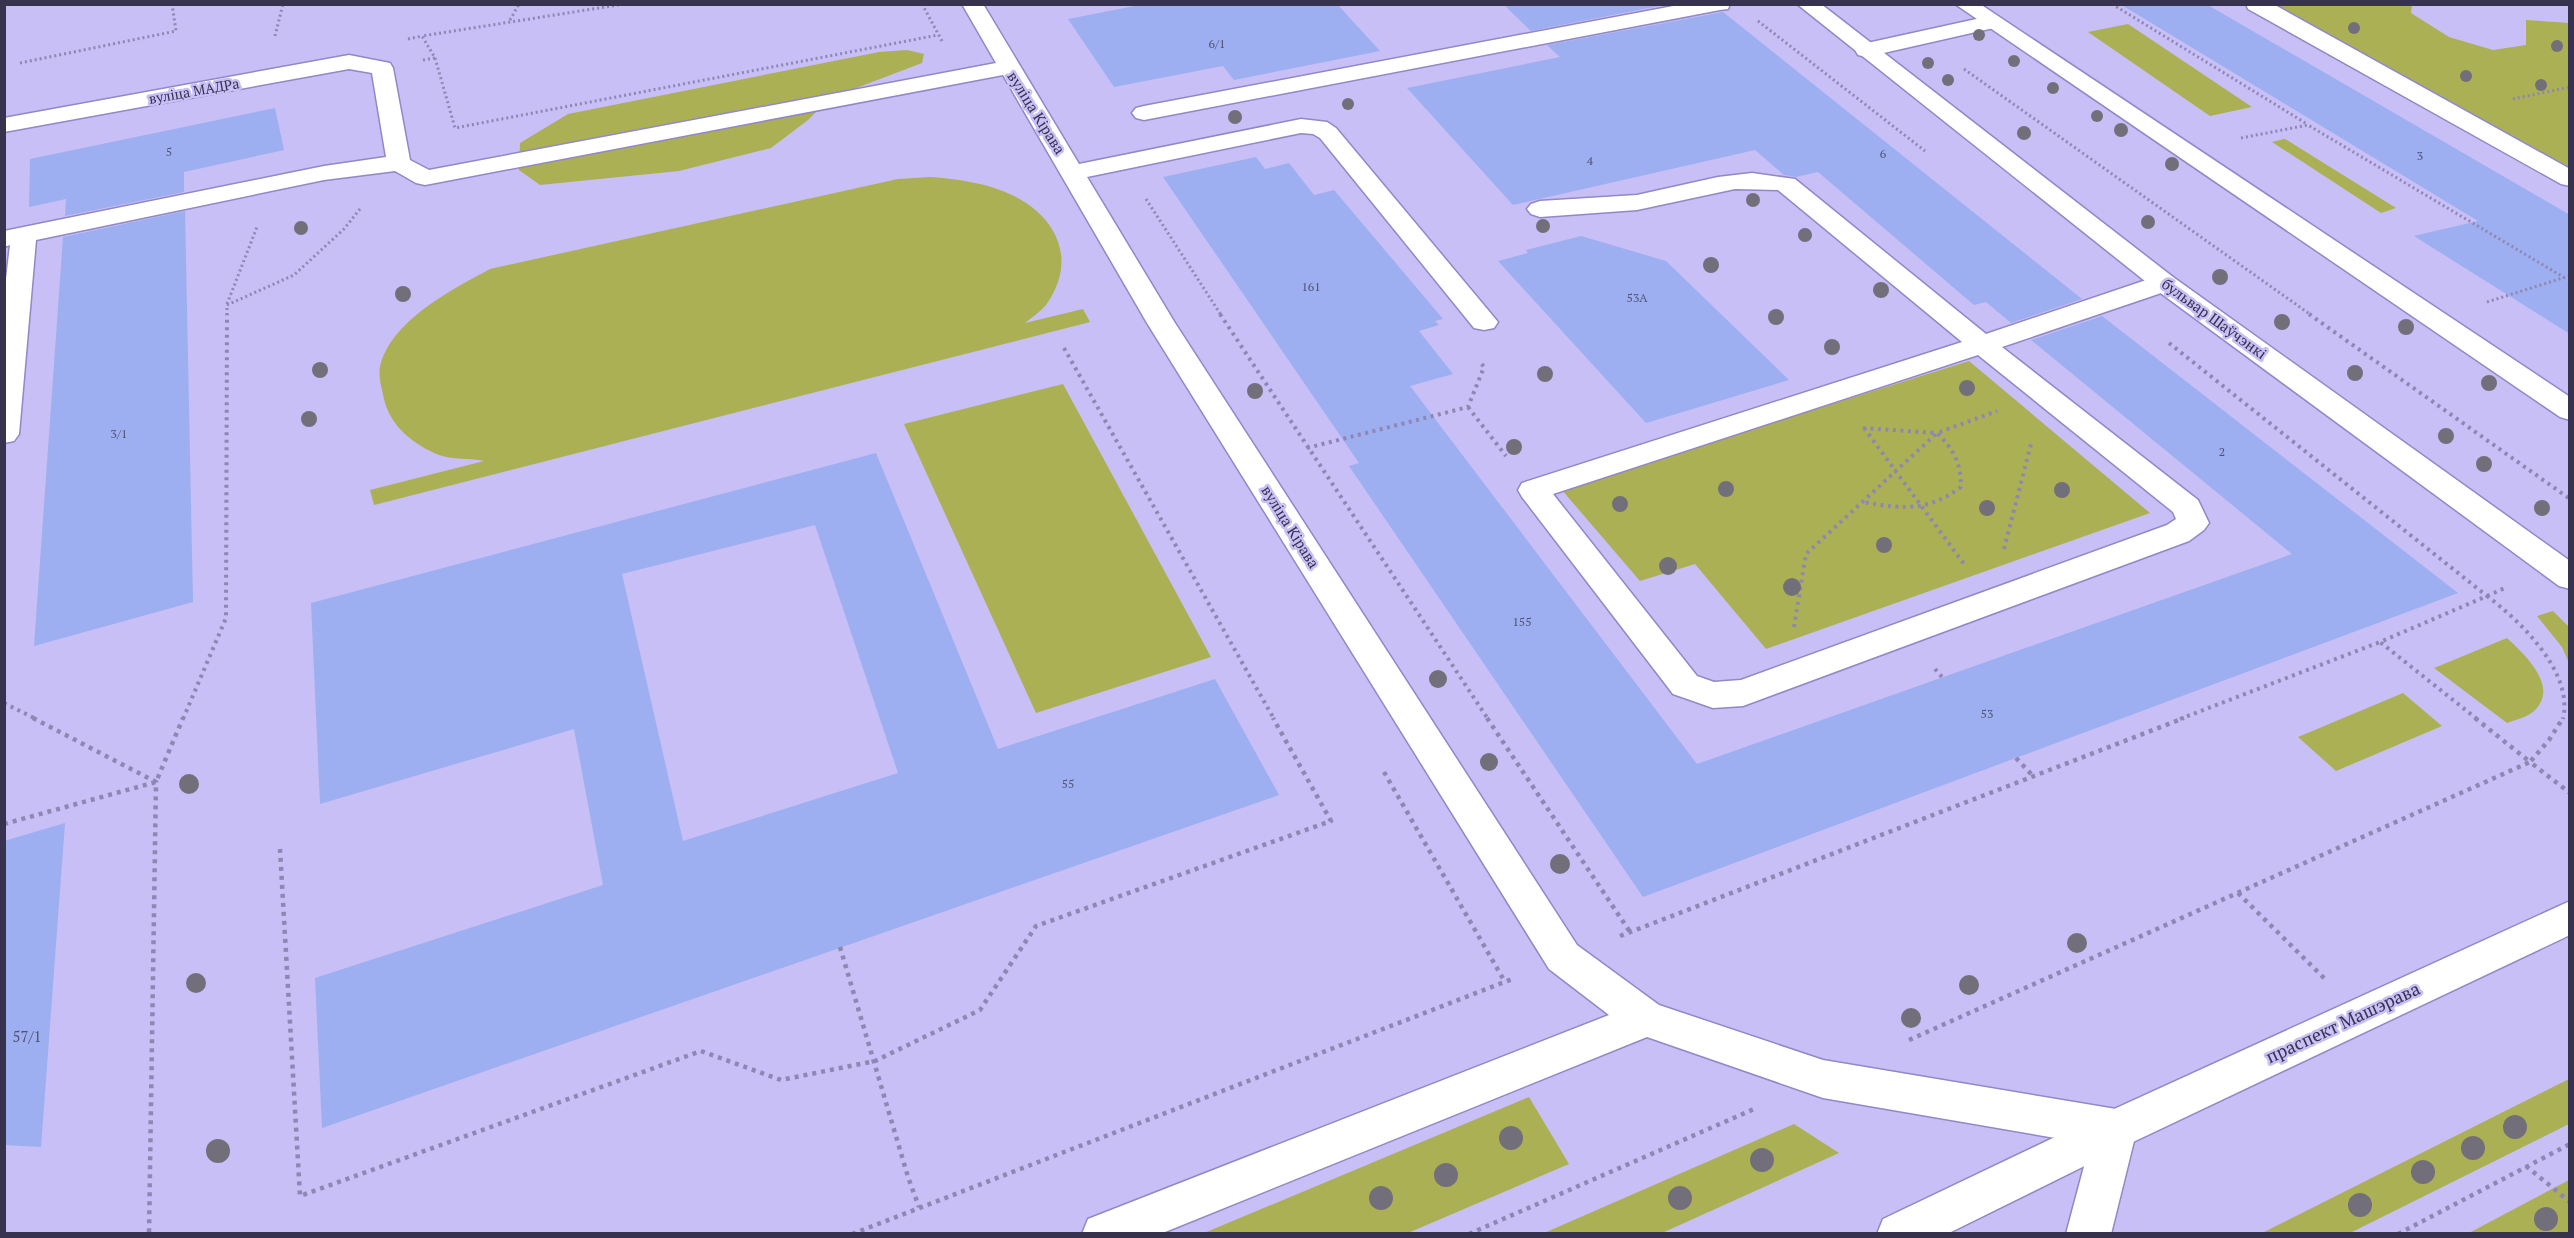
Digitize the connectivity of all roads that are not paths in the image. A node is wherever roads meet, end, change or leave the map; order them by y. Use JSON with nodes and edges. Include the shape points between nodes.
{"nodes":[{"id":1,"x":972,"y":4,"type":"edge"},
{"id":2,"x":1720,"y":4,"type":"edge"},
{"id":3,"x":1807,"y":4,"type":"edge"},
{"id":4,"x":1965,"y":4,"type":"edge"},
{"id":5,"x":2256,"y":4,"type":"edge"},
{"id":6,"x":1990,"y":22,"type":"junction"},
{"id":7,"x":1866,"y":50,"type":"junction"},
{"id":8,"x":1008,"y":67,"type":"junction"},
{"id":9,"x":1144,"y":113,"type":"dead end"},
{"id":10,"x":4,"y":125,"type":"edge"},
{"id":11,"x":399,"y":163,"type":"junction"},
{"id":12,"x":1073,"y":172,"type":"junction"},
{"id":13,"x":2570,"y":179,"type":"edge"},
{"id":14,"x":1540,"y":209,"type":"dead end"},
{"id":15,"x":14,"y":237,"type":"edge"},
{"id":16,"x":2164,"y":284,"type":"junction"},
{"id":17,"x":1484,"y":322,"type":"dead end"},
{"id":18,"x":1982,"y":345,"type":"junction"},
{"id":19,"x":2570,"y":411,"type":"edge"},
{"id":20,"x":4,"y":434,"type":"edge"},
{"id":21,"x":2570,"y":578,"type":"edge"},
{"id":22,"x":2570,"y":917,"type":"edge"},
{"id":23,"x":1646,"y":1019,"type":"junction"},
{"id":24,"x":2116,"y":1129,"type":"junction"},
{"id":25,"x":1104,"y":1233,"type":"edge"},
{"id":26,"x":1899,"y":1233,"type":"edge"},
{"id":27,"x":2088,"y":1233,"type":"edge"}],
"edges":[{"from":1,"to":8,"type":"street","name":"вуліца Кірава"},
{"from":2,"to":9,"type":"street"},
{"from":3,"to":7,"type":"street","name":"бульвар Шаўчэнкі"},
{"from":4,"to":6,"type":"street"},
{"from":5,"to":13,"type":"street"},
{"from":6,"to":7,"type":"street"},
{"from":6,"to":19,"type":"street"},
{"from":7,"to":16,"type":"street","name":"бульвар Шаўчэнкі"},
{"from":8,"to":11,"type":"street","via":[[425,178]]},
{"from":8,"to":12,"type":"street","name":"вуліца Кірава"},
{"from":10,"to":11,"type":"street","name":"вуліца МАДРа","via":[[349,62],[382,68]]},
{"from":11,"to":15,"type":"street","via":[[324,173]]},
{"from":12,"to":17,"type":"street","via":[[1301,126],[1319,126]]},
{"from":12,"to":23,"type":"street","name":"вуліца Кірава","via":[[1161,324],[1563,957]]},
{"from":14,"to":18,"type":"street","via":[[1648,201],[1746,179],[1766,178],[1786,184]]},
{"from":15,"to":20,"type":"street"},
{"from":16,"to":18,"type":"street"},
{"from":16,"to":21,"type":"street","name":"бульвар Шаўчэнкі"},
{"from":18,"to":18,"type":"street","via":[[1835,392],[1533,490],[1685,685],[1713,695],[1743,693],[1785,678],[2178,533],[2193,523],[2187,507]]},
{"from":22,"to":24,"type":"street","name":"праспект Машэрава"},
{"from":23,"to":24,"type":"street","name":"вуліца Кірава","via":[[1823,1079]]},
{"from":23,"to":25,"type":"street"},
{"from":24,"to":26,"type":"street","name":"праспект Машэрава"},
{"from":24,"to":27,"type":"street"}]}
